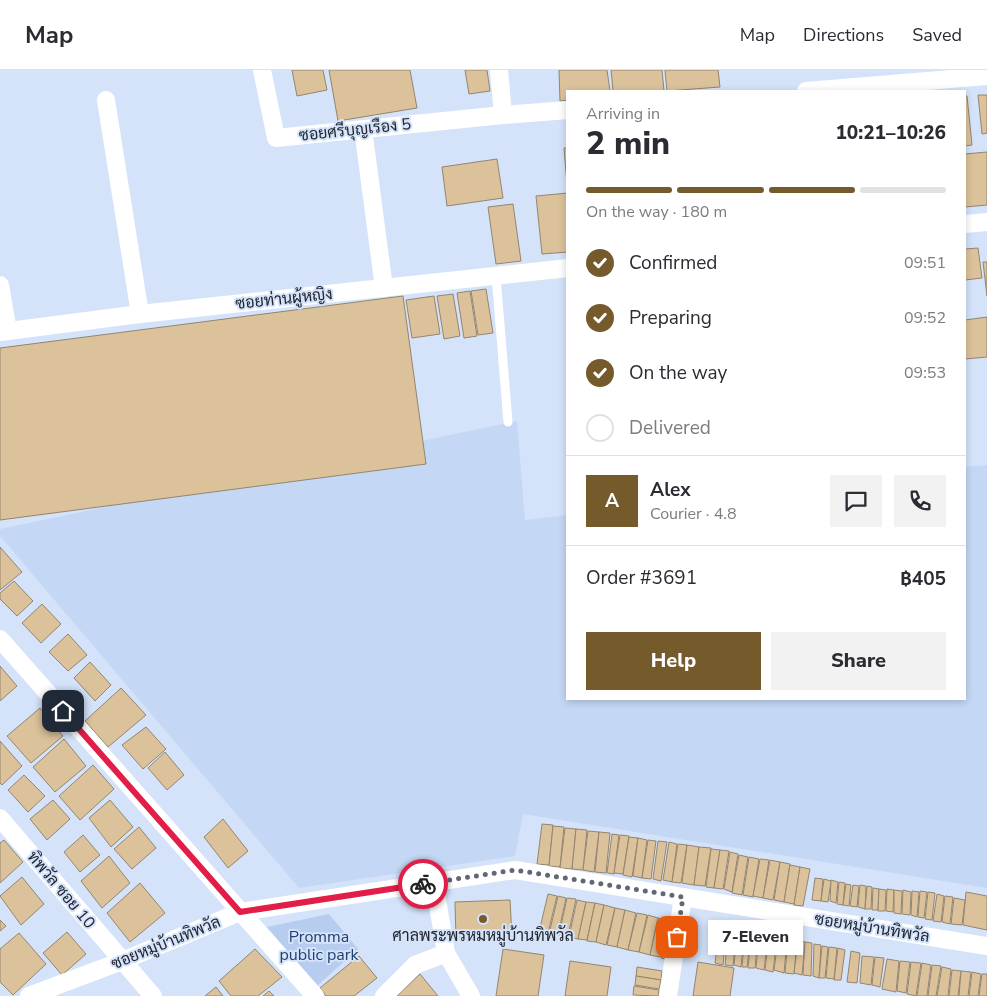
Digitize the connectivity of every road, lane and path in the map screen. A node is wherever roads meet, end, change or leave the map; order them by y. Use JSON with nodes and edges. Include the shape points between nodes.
{"nodes":[{"id":1,"x":262,"y":70,"type":"edge"},
{"id":2,"x":498,"y":70,"type":"edge"},
{"id":3,"x":987,"y":76,"type":"edge"},
{"id":4,"x":818,"y":90,"type":"edge"},
{"id":5,"x":106,"y":100,"type":"dead end"},
{"id":6,"x":566,"y":110,"type":"edge"},
{"id":7,"x":503,"y":115,"type":"junction"},
{"id":8,"x":363,"y":129,"type":"junction"},
{"id":9,"x":987,"y":222,"type":"edge"},
{"id":10,"x":966,"y":224,"type":"edge"},
{"id":11,"x":566,"y":268,"type":"edge"},
{"id":12,"x":496,"y":276,"type":"junction"},
{"id":13,"x":0,"y":285,"type":"edge"},
{"id":14,"x":384,"y":288,"type":"junction"},
{"id":15,"x":140,"y":314,"type":"junction"},
{"id":16,"x":4,"y":332,"type":"edge"},
{"id":17,"x":508,"y":422,"type":"dead end"},
{"id":18,"x":0,"y":639,"type":"edge"},
{"id":19,"x":0,"y":818,"type":"edge"},
{"id":20,"x":434,"y":882,"type":"junction"},
{"id":21,"x":683,"y":897,"type":"junction"},
{"id":22,"x":240,"y":912,"type":"junction"},
{"id":23,"x":987,"y":946,"type":"edge"},
{"id":24,"x":446,"y":953,"type":"junction"},
{"id":25,"x":122,"y":962,"type":"junction"},
{"id":26,"x":29,"y":996,"type":"edge"},
{"id":27,"x":153,"y":996,"type":"edge"},
{"id":28,"x":315,"y":996,"type":"edge"},
{"id":29,"x":384,"y":996,"type":"edge"},
{"id":30,"x":471,"y":996,"type":"edge"},
{"id":31,"x":668,"y":996,"type":"edge"}],
"edges":[{"from":1,"to":8,"type":"street","name":"ซอยศรีบุญเรือง 5","via":[[276,138]]},
{"from":2,"to":7,"type":"street"},
{"from":3,"to":4,"type":"street"},
{"from":5,"to":15,"type":"street"},
{"from":6,"to":7,"type":"street","name":"ซอยศรีบุญเรือง 5"},
{"from":7,"to":8,"type":"street","name":"ซอยศรีบุญเรือง 5"},
{"from":8,"to":14,"type":"street"},
{"from":9,"to":10,"type":"street"},
{"from":11,"to":12,"type":"street","name":"ซอยท่านผู้หญิง"},
{"from":12,"to":14,"type":"street","name":"ซอยท่านผู้หญิง"},
{"from":12,"to":17,"type":"lane"},
{"from":13,"to":16,"type":"street"},
{"from":14,"to":15,"type":"street","name":"ซอยท่านผู้หญิง"},
{"from":15,"to":16,"type":"street","name":"ซอยท่านผู้หญิง"},
{"from":18,"to":22,"type":"street"},
{"from":19,"to":25,"type":"street","name":"ทิพวัล ซอย 10"},
{"from":20,"to":21,"type":"street","name":"ซอยหมู่บ้านทิพวัล","via":[[515,870]]},
{"from":20,"to":22,"type":"street","name":"ซอยหมู่บ้านทิพวัล"},
{"from":20,"to":24,"type":"street"},
{"from":21,"to":23,"type":"street","name":"ซอยหมู่บ้านทิพวัล"},
{"from":21,"to":31,"type":"street"},
{"from":22,"to":25,"type":"street","name":"ซอยหมู่บ้านทิพวัล"},
{"from":22,"to":28,"type":"street"},
{"from":24,"to":29,"type":"street","via":[[415,965]]},
{"from":24,"to":30,"type":"street"},
{"from":25,"to":26,"type":"street","name":"ซอยหมู่บ้านทิพวัล"},
{"from":25,"to":27,"type":"street","name":"ทิพวัล ซอย 10"}]}
